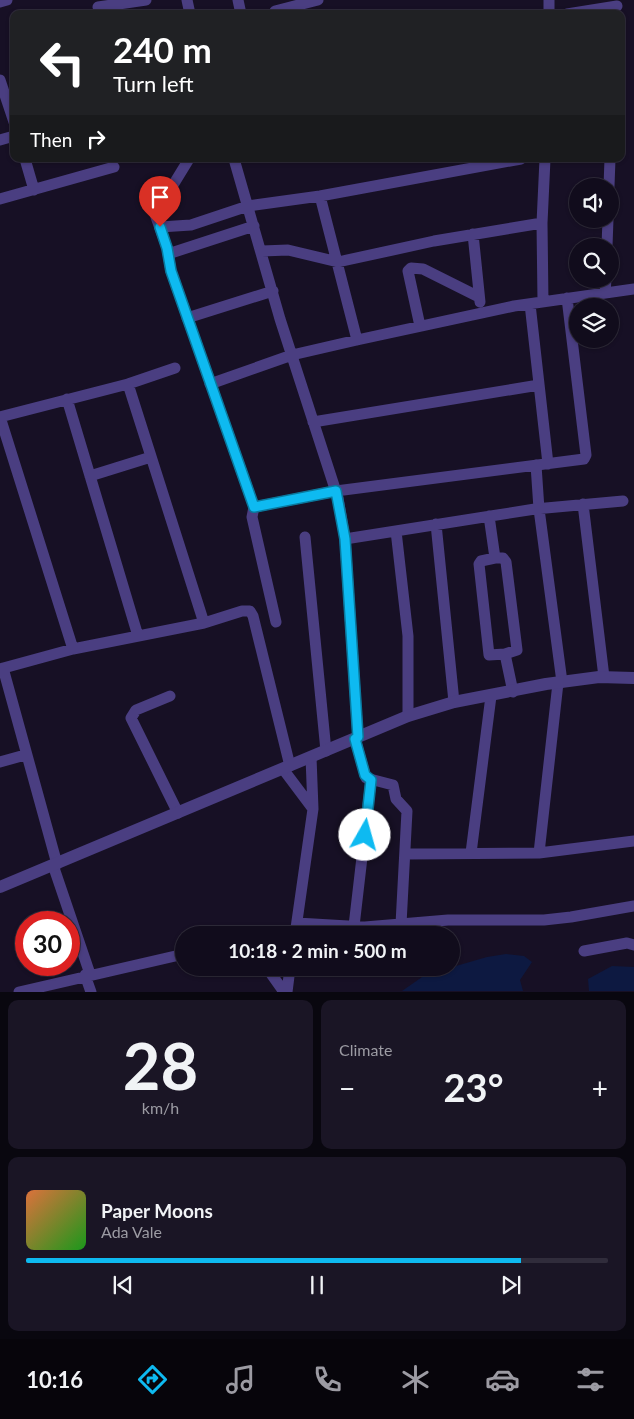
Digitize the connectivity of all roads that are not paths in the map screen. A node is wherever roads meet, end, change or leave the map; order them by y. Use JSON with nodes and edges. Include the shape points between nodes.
{"nodes":[{"id":1,"x":7,"y":0,"type":"edge"},
{"id":2,"x":146,"y":0,"type":"edge"},
{"id":3,"x":318,"y":0,"type":"edge"},
{"id":4,"x":0,"y":2,"type":"edge"},
{"id":5,"x":617,"y":6,"type":"edge"},
{"id":6,"x":98,"y":7,"type":"dead end"},
{"id":7,"x":281,"y":10,"type":"edge"},
{"id":8,"x":592,"y":10,"type":"edge"},
{"id":9,"x":0,"y":80,"type":"edge"},
{"id":10,"x":10,"y":110,"type":"edge"},
{"id":11,"x":26,"y":162,"type":"edge"},
{"id":12,"x":187,"y":162,"type":"edge"},
{"id":13,"x":235,"y":162,"type":"edge"},
{"id":14,"x":505,"y":162,"type":"edge"},
{"id":15,"x":545,"y":162,"type":"edge"},
{"id":16,"x":610,"y":162,"type":"edge"},
{"id":17,"x":114,"y":167,"type":"dead end"},
{"id":18,"x":609,"y":178,"type":"edge"},
{"id":19,"x":34,"y":190,"type":"junction"},
{"id":20,"x":320,"y":196,"type":"junction"},
{"id":21,"x":0,"y":199,"type":"edge"},
{"id":22,"x":248,"y":206,"type":"junction"},
{"id":23,"x":542,"y":223,"type":"junction"},
{"id":24,"x":254,"y":226,"type":"junction"},
{"id":25,"x":160,"y":227,"type":"junction"},
{"id":26,"x":473,"y":234,"type":"junction"},
{"id":27,"x":262,"y":251,"type":"junction"},
{"id":28,"x":168,"y":254,"type":"junction"},
{"id":29,"x":338,"y":262,"type":"junction"},
{"id":30,"x":605,"y":288,"type":"edge"},
{"id":31,"x":634,"y":289,"type":"edge"},
{"id":32,"x":273,"y":291,"type":"junction"},
{"id":33,"x":605,"y":293,"type":"junction"},
{"id":34,"x":479,"y":296,"type":"junction"},
{"id":35,"x":567,"y":298,"type":"junction"},
{"id":36,"x":543,"y":302,"type":"junction"},
{"id":37,"x":530,"y":304,"type":"junction"},
{"id":38,"x":481,"y":313,"type":"junction"},
{"id":39,"x":187,"y":318,"type":"junction"},
{"id":40,"x":420,"y":326,"type":"junction"},
{"id":41,"x":357,"y":340,"type":"junction"},
{"id":42,"x":292,"y":355,"type":"junction"},
{"id":43,"x":175,"y":368,"type":"dead end"},
{"id":44,"x":128,"y":384,"type":"junction"},
{"id":45,"x":210,"y":384,"type":"junction"},
{"id":46,"x":539,"y":385,"type":"junction"},
{"id":47,"x":66,"y":399,"type":"junction"},
{"id":48,"x":0,"y":417,"type":"edge"},
{"id":49,"x":313,"y":422,"type":"junction"},
{"id":50,"x":151,"y":457,"type":"junction"},
{"id":51,"x":548,"y":464,"type":"junction"},
{"id":52,"x":536,"y":465,"type":"junction"},
{"id":53,"x":90,"y":476,"type":"junction"},
{"id":54,"x":336,"y":491,"type":"junction"},
{"id":55,"x":622,"y":501,"type":"dead end"},
{"id":56,"x":583,"y":504,"type":"junction"},
{"id":57,"x":254,"y":507,"type":"junction"},
{"id":58,"x":539,"y":508,"type":"junction"},
{"id":59,"x":489,"y":516,"type":"junction"},
{"id":60,"x":436,"y":524,"type":"junction"},
{"id":61,"x":396,"y":531,"type":"junction"},
{"id":62,"x":304,"y":537,"type":"dead end"},
{"id":63,"x":345,"y":539,"type":"junction"},
{"id":64,"x":495,"y":558,"type":"junction"},
{"id":65,"x":276,"y":622,"type":"dead end"},
{"id":66,"x":204,"y":623,"type":"junction"},
{"id":67,"x":138,"y":636,"type":"junction"},
{"id":68,"x":73,"y":650,"type":"junction"},
{"id":69,"x":504,"y":654,"type":"junction"},
{"id":70,"x":2,"y":668,"type":"edge"},
{"id":71,"x":604,"y":677,"type":"junction"},
{"id":72,"x":634,"y":678,"type":"edge"},
{"id":73,"x":560,"y":682,"type":"junction"},
{"id":74,"x":513,"y":692,"type":"junction"},
{"id":75,"x":170,"y":696,"type":"dead end"},
{"id":76,"x":491,"y":696,"type":"junction"},
{"id":77,"x":454,"y":702,"type":"junction"},
{"id":78,"x":408,"y":716,"type":"junction"},
{"id":79,"x":356,"y":738,"type":"junction"},
{"id":80,"x":326,"y":751,"type":"junction"},
{"id":81,"x":25,"y":755,"type":"junction"},
{"id":82,"x":311,"y":757,"type":"junction"},
{"id":83,"x":0,"y":762,"type":"edge"},
{"id":84,"x":287,"y":767,"type":"junction"},
{"id":85,"x":371,"y":780,"type":"junction"},
{"id":86,"x":313,"y":809,"type":"junction"},
{"id":87,"x":178,"y":813,"type":"junction"},
{"id":88,"x":634,"y":841,"type":"edge"},
{"id":89,"x":539,"y":852,"type":"junction"},
{"id":90,"x":406,"y":854,"type":"junction"},
{"id":91,"x":471,"y":854,"type":"junction"},
{"id":92,"x":55,"y":864,"type":"junction"},
{"id":93,"x":0,"y":887,"type":"edge"},
{"id":94,"x":634,"y":906,"type":"edge"},
{"id":95,"x":401,"y":924,"type":"junction"},
{"id":96,"x":296,"y":926,"type":"edge"},
{"id":97,"x":354,"y":926,"type":"joint"},
{"id":98,"x":634,"y":945,"type":"edge"},
{"id":99,"x":584,"y":951,"type":"dead end"},
{"id":100,"x":175,"y":956,"type":"edge"},
{"id":101,"x":88,"y":974,"type":"junction"},
{"id":102,"x":273,"y":976,"type":"edge"},
{"id":103,"x":288,"y":976,"type":"edge"},
{"id":104,"x":18,"y":992,"type":"edge"},
{"id":105,"x":91,"y":992,"type":"edge"},
{"id":106,"x":285,"y":992,"type":"edge"}],
"edges":[{"from":1,"to":4,"type":"street"},
{"from":2,"to":6,"type":"street"},
{"from":3,"to":7,"type":"street"},
{"from":5,"to":8,"type":"street"},
{"from":9,"to":10,"type":"street"},
{"from":11,"to":19,"type":"street"},
{"from":12,"to":25,"type":"street","via":[[156,213]]},
{"from":13,"to":22,"type":"street"},
{"from":14,"to":20,"type":"street"},
{"from":15,"to":23,"type":"street"},
{"from":16,"to":18,"type":"street"},
{"from":17,"to":19,"type":"street"},
{"from":19,"to":21,"type":"street"},
{"from":20,"to":22,"type":"street"},
{"from":20,"to":29,"type":"street"},
{"from":22,"to":24,"type":"street"},
{"from":22,"to":25,"type":"street","via":[[191,225]]},
{"from":23,"to":26,"type":"street"},
{"from":23,"to":36,"type":"street"},
{"from":24,"to":27,"type":"street"},
{"from":24,"to":28,"type":"street"},
{"from":25,"to":28,"type":"street"},
{"from":26,"to":29,"type":"street"},
{"from":26,"to":34,"type":"street"},
{"from":27,"to":29,"type":"street","via":[[288,250]]},
{"from":27,"to":32,"type":"street"},
{"from":28,"to":39,"type":"street"},
{"from":29,"to":41,"type":"street"},
{"from":30,"to":33,"type":"street"},
{"from":31,"to":33,"type":"street"},
{"from":32,"to":39,"type":"street"},
{"from":32,"to":42,"type":"street"},
{"from":33,"to":35,"type":"street"},
{"from":34,"to":38,"type":"street"},
{"from":34,"to":40,"type":"street","via":[[423,269],[411,268],[408,271]]},
{"from":35,"to":36,"type":"street"},
{"from":35,"to":51,"type":"street","via":[[586,456]]},
{"from":36,"to":37,"type":"street"},
{"from":37,"to":38,"type":"street"},
{"from":37,"to":46,"type":"street"},
{"from":38,"to":40,"type":"street"},
{"from":39,"to":45,"type":"street"},
{"from":40,"to":41,"type":"street"},
{"from":41,"to":42,"type":"street"},
{"from":42,"to":45,"type":"street"},
{"from":42,"to":49,"type":"street"},
{"from":43,"to":44,"type":"street"},
{"from":44,"to":47,"type":"street"},
{"from":44,"to":50,"type":"street"},
{"from":45,"to":57,"type":"street"},
{"from":46,"to":49,"type":"street"},
{"from":46,"to":51,"type":"street"},
{"from":47,"to":48,"type":"street"},
{"from":47,"to":53,"type":"street"},
{"from":48,"to":68,"type":"street"},
{"from":49,"to":54,"type":"street"},
{"from":50,"to":53,"type":"street"},
{"from":50,"to":66,"type":"street"},
{"from":51,"to":52,"type":"street"},
{"from":52,"to":54,"type":"street"},
{"from":52,"to":58,"type":"street"},
{"from":53,"to":67,"type":"street"},
{"from":54,"to":57,"type":"street"},
{"from":54,"to":63,"type":"street"},
{"from":55,"to":56,"type":"street"},
{"from":56,"to":58,"type":"street"},
{"from":56,"to":71,"type":"street"},
{"from":57,"to":65,"type":"street","via":[[252,518]]},
{"from":58,"to":59,"type":"street"},
{"from":58,"to":73,"type":"street"},
{"from":59,"to":60,"type":"street"},
{"from":59,"to":64,"type":"street"},
{"from":60,"to":61,"type":"street"},
{"from":60,"to":77,"type":"street"},
{"from":61,"to":63,"type":"street"},
{"from":61,"to":78,"type":"street","via":[[408,636]]},
{"from":62,"to":80,"type":"street"},
{"from":63,"to":79,"type":"street"},
{"from":64,"to":69,"type":"street","via":[[503,558],[506,562],[517,650]]},
{"from":64,"to":69,"type":"street","via":[[479,564],[489,655]]},
{"from":66,"to":67,"type":"street"},
{"from":66,"to":84,"type":"street","via":[[242,611],[252,614]]},
{"from":67,"to":68,"type":"street"},
{"from":68,"to":70,"type":"street"},
{"from":69,"to":74,"type":"street"},
{"from":70,"to":81,"type":"street"},
{"from":71,"to":72,"type":"street"},
{"from":71,"to":73,"type":"street"},
{"from":73,"to":74,"type":"street"},
{"from":73,"to":89,"type":"street"},
{"from":74,"to":76,"type":"street"},
{"from":75,"to":87,"type":"street","via":[[136,710],[132,718]]},
{"from":76,"to":77,"type":"street"},
{"from":76,"to":91,"type":"street"},
{"from":77,"to":78,"type":"street"},
{"from":78,"to":79,"type":"street"},
{"from":79,"to":80,"type":"street"},
{"from":79,"to":85,"type":"street","via":[[365,775]]},
{"from":80,"to":82,"type":"street"},
{"from":81,"to":83,"type":"street"},
{"from":81,"to":92,"type":"street"},
{"from":82,"to":84,"type":"street"},
{"from":82,"to":86,"type":"street"},
{"from":84,"to":86,"type":"street"},
{"from":84,"to":87,"type":"street"},
{"from":85,"to":90,"type":"street","via":[[393,785],[396,799],[407,810]]},
{"from":85,"to":97,"type":"street"},
{"from":86,"to":96,"type":"street"},
{"from":87,"to":92,"type":"street"},
{"from":88,"to":89,"type":"street"},
{"from":89,"to":91,"type":"street"},
{"from":90,"to":91,"type":"street"},
{"from":90,"to":95,"type":"street"},
{"from":92,"to":93,"type":"street"},
{"from":92,"to":101,"type":"street"},
{"from":94,"to":95,"type":"street","via":[[544,920],[448,920]]},
{"from":95,"to":97,"type":"street"},
{"from":98,"to":99,"type":"street","via":[[627,943]]},
{"from":100,"to":101,"type":"street"},
{"from":101,"to":104,"type":"street"},
{"from":101,"to":105,"type":"street"},
{"from":102,"to":106,"type":"street"},
{"from":103,"to":106,"type":"street"}]}
